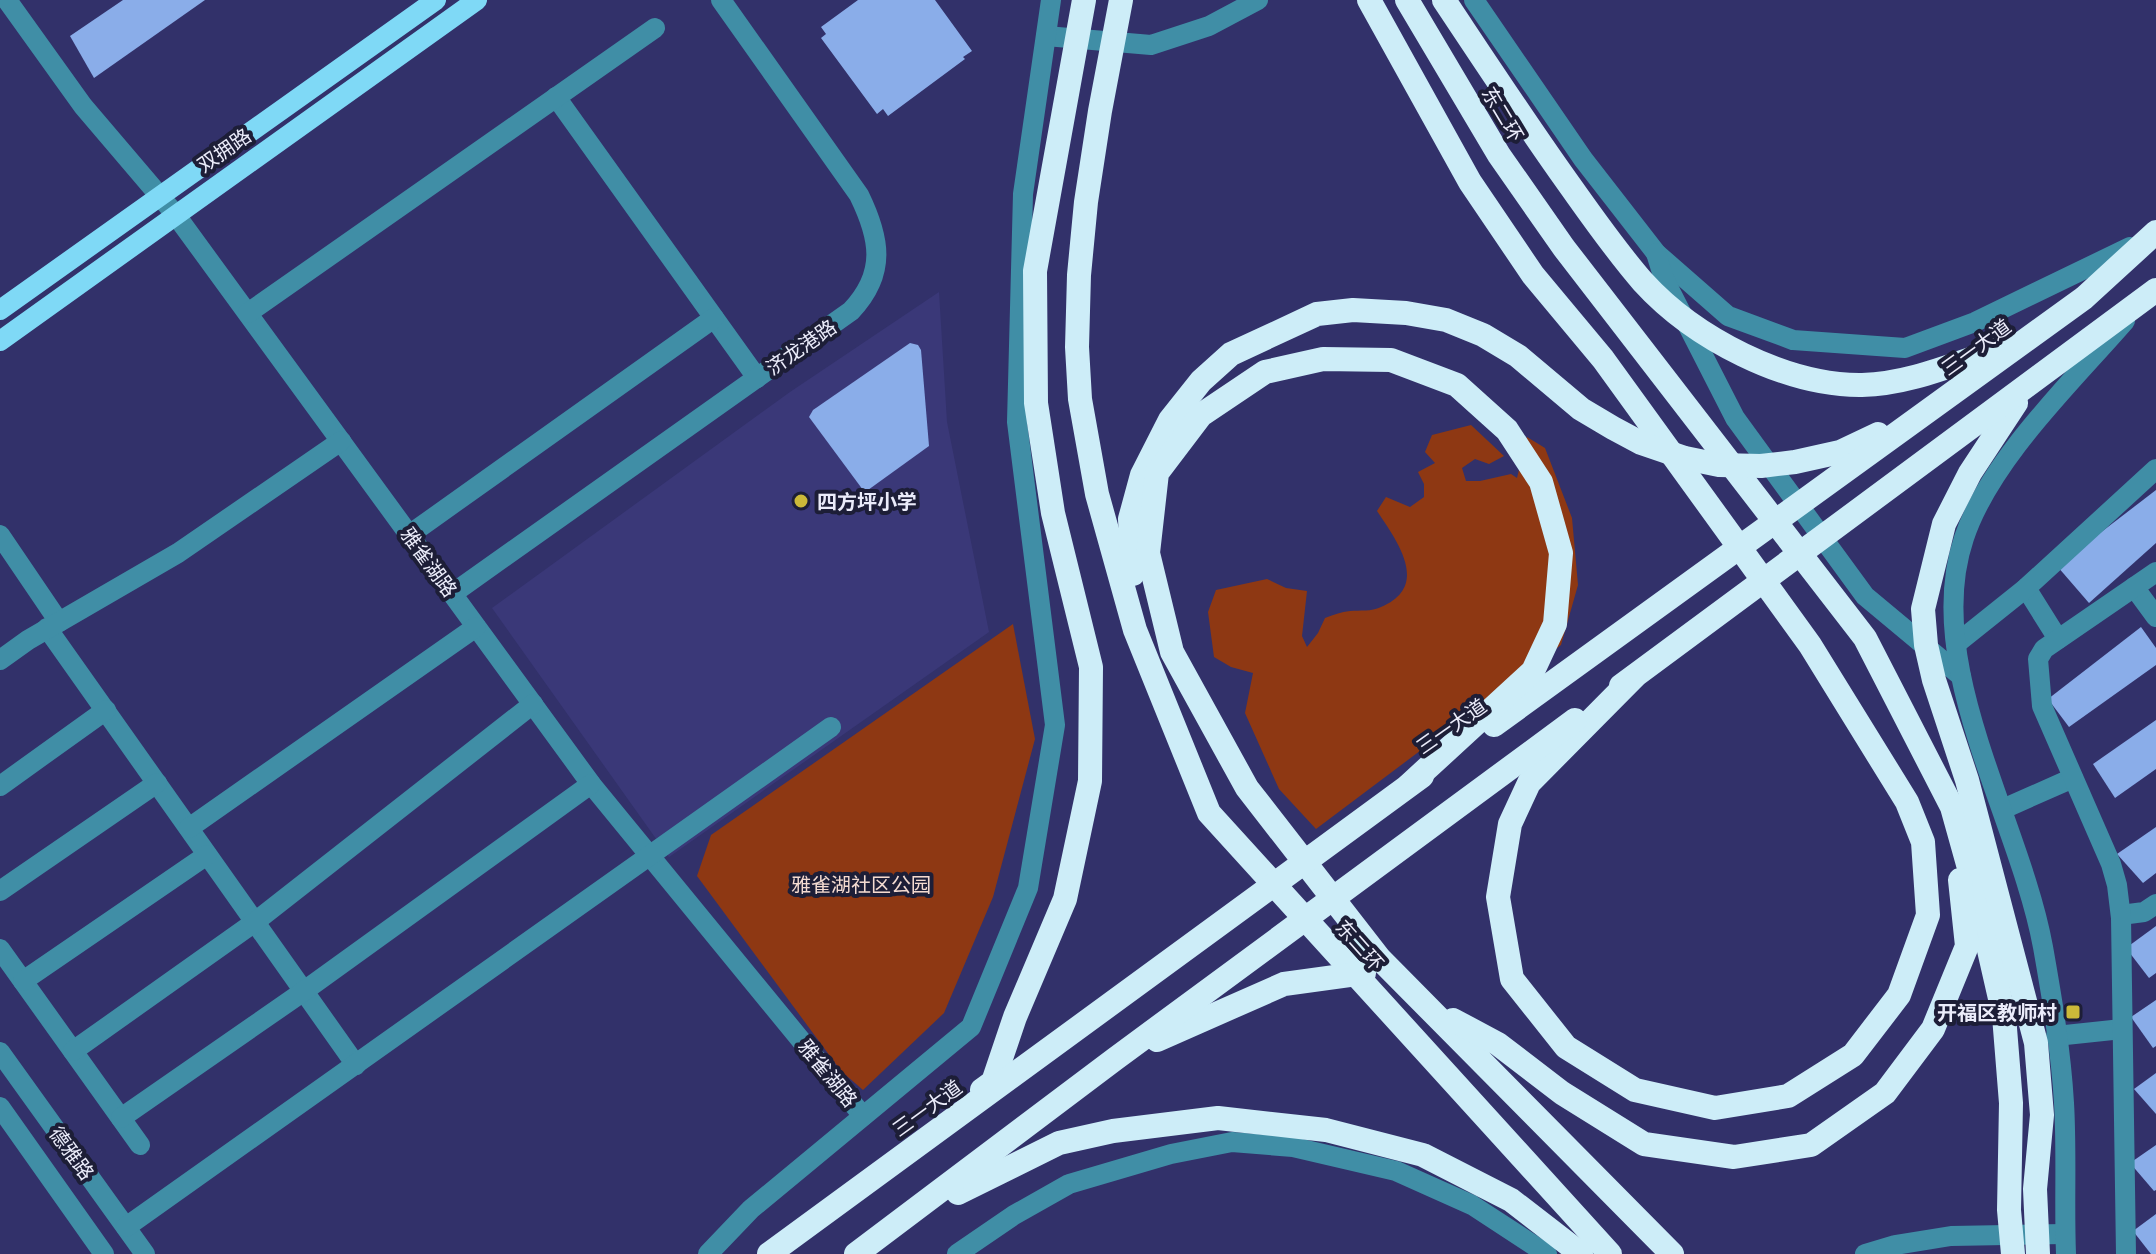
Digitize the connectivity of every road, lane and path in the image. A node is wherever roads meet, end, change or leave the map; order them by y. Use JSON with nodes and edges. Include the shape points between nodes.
{"nodes":[{"id":1,"x":436,"y":0,"type":"edge"},
{"id":2,"x":477,"y":0,"type":"edge"},
{"id":3,"x":721,"y":0,"type":"edge"},
{"id":4,"x":1051,"y":0,"type":"edge"},
{"id":5,"x":1084,"y":0,"type":"edge"},
{"id":6,"x":1121,"y":0,"type":"edge"},
{"id":7,"x":1258,"y":0,"type":"edge"},
{"id":8,"x":1369,"y":0,"type":"edge"},
{"id":9,"x":1407,"y":0,"type":"edge"},
{"id":10,"x":1444,"y":0,"type":"edge"},
{"id":11,"x":1474,"y":0,"type":"edge"},
{"id":12,"x":7,"y":12,"type":"edge"},
{"id":13,"x":655,"y":28,"type":"dead end"},
{"id":14,"x":1046,"y":36,"type":"junction"},
{"id":15,"x":556,"y":97,"type":"junction"},
{"id":16,"x":161,"y":195,"type":"junction"},
{"id":17,"x":175,"y":214,"type":"junction"},
{"id":18,"x":2156,"y":232,"type":"edge"},
{"id":19,"x":1656,"y":253,"type":"junction"},
{"id":20,"x":2152,"y":293,"type":"edge"},
{"id":21,"x":2084,"y":298,"type":"junction"},
{"id":22,"x":0,"y":310,"type":"edge"},
{"id":23,"x":248,"y":313,"type":"junction"},
{"id":24,"x":714,"y":318,"type":"junction"},
{"id":25,"x":0,"y":341,"type":"edge"},
{"id":26,"x":757,"y":378,"type":"junction"},
{"id":27,"x":2025,"y":387,"type":"junction"},
{"id":28,"x":1931,"y":410,"type":"junction"},
{"id":29,"x":341,"y":441,"type":"junction"},
{"id":30,"x":2156,"y":469,"type":"edge"},
{"id":31,"x":0,"y":535,"type":"edge"},
{"id":32,"x":409,"y":535,"type":"junction"},
{"id":33,"x":2156,"y":572,"type":"edge"},
{"id":34,"x":2134,"y":587,"type":"junction"},
{"id":35,"x":2026,"y":588,"type":"junction"},
{"id":36,"x":452,"y":594,"type":"junction"},
{"id":37,"x":2156,"y":617,"type":"edge"},
{"id":38,"x":53,"y":625,"type":"junction"},
{"id":39,"x":476,"y":627,"type":"junction"},
{"id":40,"x":1135,"y":630,"type":"junction"},
{"id":41,"x":2058,"y":639,"type":"junction"},
{"id":42,"x":1956,"y":644,"type":"junction"},
{"id":43,"x":0,"y":660,"type":"edge"},
{"id":44,"x":1961,"y":676,"type":"junction"},
{"id":45,"x":1634,"y":677,"type":"junction"},
{"id":46,"x":533,"y":704,"type":"junction"},
{"id":47,"x":106,"y":710,"type":"junction"},
{"id":48,"x":831,"y":727,"type":"dead end"},
{"id":49,"x":2073,"y":778,"type":"junction"},
{"id":50,"x":157,"y":783,"type":"junction"},
{"id":51,"x":591,"y":784,"type":"junction"},
{"id":52,"x":1409,"y":785,"type":"junction"},
{"id":53,"x":0,"y":786,"type":"edge"},
{"id":54,"x":1952,"y":807,"type":"junction"},
{"id":55,"x":2003,"y":809,"type":"junction"},
{"id":56,"x":189,"y":828,"type":"junction"},
{"id":57,"x":207,"y":855,"type":"junction"},
{"id":58,"x":649,"y":855,"type":"junction"},
{"id":59,"x":0,"y":891,"type":"edge"},
{"id":60,"x":2156,"y":904,"type":"edge"},
{"id":61,"x":2121,"y":915,"type":"junction"},
{"id":62,"x":255,"y":922,"type":"junction"},
{"id":63,"x":0,"y":949,"type":"edge"},
{"id":64,"x":23,"y":981,"type":"junction"},
{"id":65,"x":304,"y":991,"type":"junction"},
{"id":66,"x":2122,"y":1029,"type":"junction"},
{"id":67,"x":2056,"y":1036,"type":"junction"},
{"id":68,"x":73,"y":1051,"type":"junction"},
{"id":69,"x":0,"y":1052,"type":"edge"},
{"id":70,"x":1115,"y":1059,"type":"junction"},
{"id":71,"x":356,"y":1065,"type":"junction"},
{"id":72,"x":0,"y":1107,"type":"edge"},
{"id":73,"x":863,"y":1116,"type":"junction"},
{"id":74,"x":121,"y":1118,"type":"junction"},
{"id":75,"x":140,"y":1145,"type":"dead end"},
{"id":76,"x":817,"y":1219,"type":"junction"},
{"id":77,"x":126,"y":1227,"type":"junction"},
{"id":78,"x":879,"y":1237,"type":"junction"},
{"id":79,"x":2066,"y":1244,"type":"edge"},
{"id":80,"x":104,"y":1254,"type":"edge"},
{"id":81,"x":145,"y":1254,"type":"edge"},
{"id":82,"x":708,"y":1254,"type":"edge"},
{"id":83,"x":769,"y":1254,"type":"edge"},
{"id":84,"x":856,"y":1254,"type":"edge"},
{"id":85,"x":957,"y":1254,"type":"edge"},
{"id":86,"x":1547,"y":1254,"type":"edge"},
{"id":87,"x":1581,"y":1254,"type":"edge"},
{"id":88,"x":1610,"y":1254,"type":"edge"},
{"id":89,"x":1672,"y":1254,"type":"edge"},
{"id":90,"x":1865,"y":1254,"type":"edge"},
{"id":91,"x":2013,"y":1254,"type":"edge"},
{"id":92,"x":2038,"y":1254,"type":"edge"},
{"id":93,"x":2126,"y":1254,"type":"edge"}],
"edges":[{"from":1,"to":16,"type":"main road","name":"双拥路"},
{"from":2,"to":17,"type":"main road","name":"双拥路"},
{"from":3,"to":26,"type":"street","name":"济龙港路","via":[[859,195],[878,248],[870,286],[851,311]]},
{"from":4,"to":14,"type":"street"},
{"from":5,"to":76,"type":"highway","via":[[1035,271],[1036,403],[1053,513],[1091,667],[1090,781],[1065,899],[993,1082]]},
{"from":6,"to":40,"type":"highway","via":[[1086,202],[1077,347],[1080,399],[1097,494]]},
{"from":7,"to":14,"type":"street","via":[[1209,26],[1151,45]]},
{"from":8,"to":45,"type":"highway","via":[[1470,182],[1533,275],[1603,359],[1810,645],[1907,802],[1923,842],[1928,915],[1899,995],[1853,1055],[1788,1096],[1715,1108],[1635,1090],[1566,1047],[1512,979],[1498,897],[1510,824],[1529,783]]},
{"from":9,"to":54,"type":"highway","name":"东二环","via":[[1499,155],[1564,248],[1865,638]]},
{"from":10,"to":21,"type":"highway","via":[[1615,248],[1646,284],[1732,351],[1822,381],[1863,385],[1913,378],[1991,352]]},
{"from":11,"to":19,"type":"street","via":[[1583,159]]},
{"from":12,"to":16,"type":"street","name":"雅雀湖路"},
{"from":13,"to":15,"type":"street"},
{"from":14,"to":73,"type":"street","via":[[1023,194],[1017,422],[1055,725],[1028,888],[971,1027]]},
{"from":15,"to":23,"type":"street"},
{"from":15,"to":24,"type":"street"},
{"from":16,"to":17,"type":"street","name":"雅雀湖路"},
{"from":16,"to":22,"type":"main road","name":"双拥路"},
{"from":17,"to":23,"type":"street","name":"雅雀湖路"},
{"from":17,"to":25,"type":"main road","name":"双拥路"},
{"from":18,"to":19,"type":"street","via":[[1975,322],[1905,348],[1793,340],[1728,316]]},
{"from":18,"to":21,"type":"highway","name":"三一大道"},
{"from":19,"to":44,"type":"street","via":[[1664,279],[1735,418],[1865,596]]},
{"from":20,"to":27,"type":"highway"},
{"from":20,"to":42,"type":"street","via":[[1999,468],[1977,504],[1953,589]]},
{"from":21,"to":28,"type":"highway","name":"三一大道"},
{"from":23,"to":29,"type":"street","name":"雅雀湖路"},
{"from":24,"to":26,"type":"street"},
{"from":24,"to":32,"type":"street"},
{"from":26,"to":36,"type":"street","name":"济龙港路"},
{"from":27,"to":45,"type":"highway"},
{"from":27,"to":92,"type":"highway","via":[[1944,524],[1923,609],[1934,680],[1967,780],[2036,1043],[2042,1115],[2035,1189]]},
{"from":28,"to":40,"type":"highway","via":[[1840,452],[1772,465],[1719,465],[1641,443],[1581,409],[1518,356],[1446,320],[1353,310],[1317,314],[1231,354],[1170,420],[1142,475],[1130,519]]},
{"from":28,"to":52,"type":"highway","name":"三一大道"},
{"from":29,"to":32,"type":"street","name":"雅雀湖路"},
{"from":29,"to":38,"type":"street","via":[[178,553]]},
{"from":30,"to":35,"type":"street"},
{"from":31,"to":38,"type":"street"},
{"from":32,"to":36,"type":"street","name":"雅雀湖路"},
{"from":33,"to":34,"type":"street"},
{"from":34,"to":37,"type":"street"},
{"from":34,"to":41,"type":"street"},
{"from":35,"to":41,"type":"street"},
{"from":35,"to":42,"type":"street"},
{"from":36,"to":39,"type":"street","name":"雅雀湖路"},
{"from":38,"to":43,"type":"street"},
{"from":38,"to":47,"type":"street"},
{"from":39,"to":46,"type":"street","name":"雅雀湖路"},
{"from":39,"to":56,"type":"street"},
{"from":40,"to":88,"type":"highway","name":"东二环","via":[[1209,813]]},
{"from":41,"to":49,"type":"street","via":[[2038,659],[2039,693]]},
{"from":42,"to":44,"type":"street"},
{"from":44,"to":55,"type":"street"},
{"from":45,"to":70,"type":"highway"},
{"from":46,"to":51,"type":"street","name":"雅雀湖路"},
{"from":46,"to":62,"type":"street"},
{"from":47,"to":50,"type":"street"},
{"from":47,"to":53,"type":"street"},
{"from":48,"to":58,"type":"street"},
{"from":49,"to":55,"type":"street"},
{"from":49,"to":61,"type":"street","via":[[2111,864]]},
{"from":50,"to":56,"type":"street"},
{"from":50,"to":59,"type":"street"},
{"from":51,"to":58,"type":"street","name":"雅雀湖路"},
{"from":51,"to":65,"type":"street"},
{"from":52,"to":76,"type":"highway","name":"三一大道"},
{"from":52,"to":89,"type":"highway","via":[[1533,671],[1555,624],[1561,553],[1541,482],[1507,430],[1457,385],[1391,360],[1323,359],[1265,372],[1201,415],[1157,473],[1148,553],[1172,652],[1247,788],[1380,959]]},
{"from":54,"to":70,"type":"highway","via":[[1967,946],[1933,1029],[1885,1093],[1811,1145],[1734,1157],[1644,1144],[1562,1093],[1498,1044],[1362,972],[1284,984]]},
{"from":54,"to":91,"type":"highway","via":[[2004,1016]]},
{"from":55,"to":67,"type":"street","via":[[2030,890]]},
{"from":56,"to":57,"type":"street"},
{"from":57,"to":62,"type":"street"},
{"from":57,"to":64,"type":"street"},
{"from":58,"to":71,"type":"street"},
{"from":58,"to":73,"type":"street","name":"雅雀湖路"},
{"from":60,"to":61,"type":"street","via":[[2144,912]]},
{"from":61,"to":66,"type":"street"},
{"from":62,"to":65,"type":"street"},
{"from":62,"to":68,"type":"street"},
{"from":63,"to":64,"type":"street"},
{"from":64,"to":68,"type":"street"},
{"from":65,"to":71,"type":"street"},
{"from":65,"to":74,"type":"street"},
{"from":66,"to":67,"type":"street"},
{"from":66,"to":93,"type":"street"},
{"from":67,"to":79,"type":"street","via":[[2064,1103]]},
{"from":68,"to":74,"type":"street"},
{"from":69,"to":77,"type":"street","name":"德雅路"},
{"from":70,"to":78,"type":"highway"},
{"from":71,"to":77,"type":"street"},
{"from":72,"to":80,"type":"street","name":"德雅路"},
{"from":73,"to":82,"type":"street","via":[[751,1209]]},
{"from":74,"to":75,"type":"street"},
{"from":76,"to":83,"type":"highway","name":"三一大道"},
{"from":77,"to":81,"type":"street","name":"德雅路"},
{"from":78,"to":84,"type":"highway"},
{"from":78,"to":87,"type":"highway","via":[[1059,1143],[1218,1118],[1326,1130],[1423,1155],[1511,1200]]},
{"from":79,"to":90,"type":"street","via":[[1951,1236]]},
{"from":85,"to":86,"type":"street","via":[[1069,1184],[1232,1142],[1293,1147],[1396,1171],[1472,1205]]}]}
